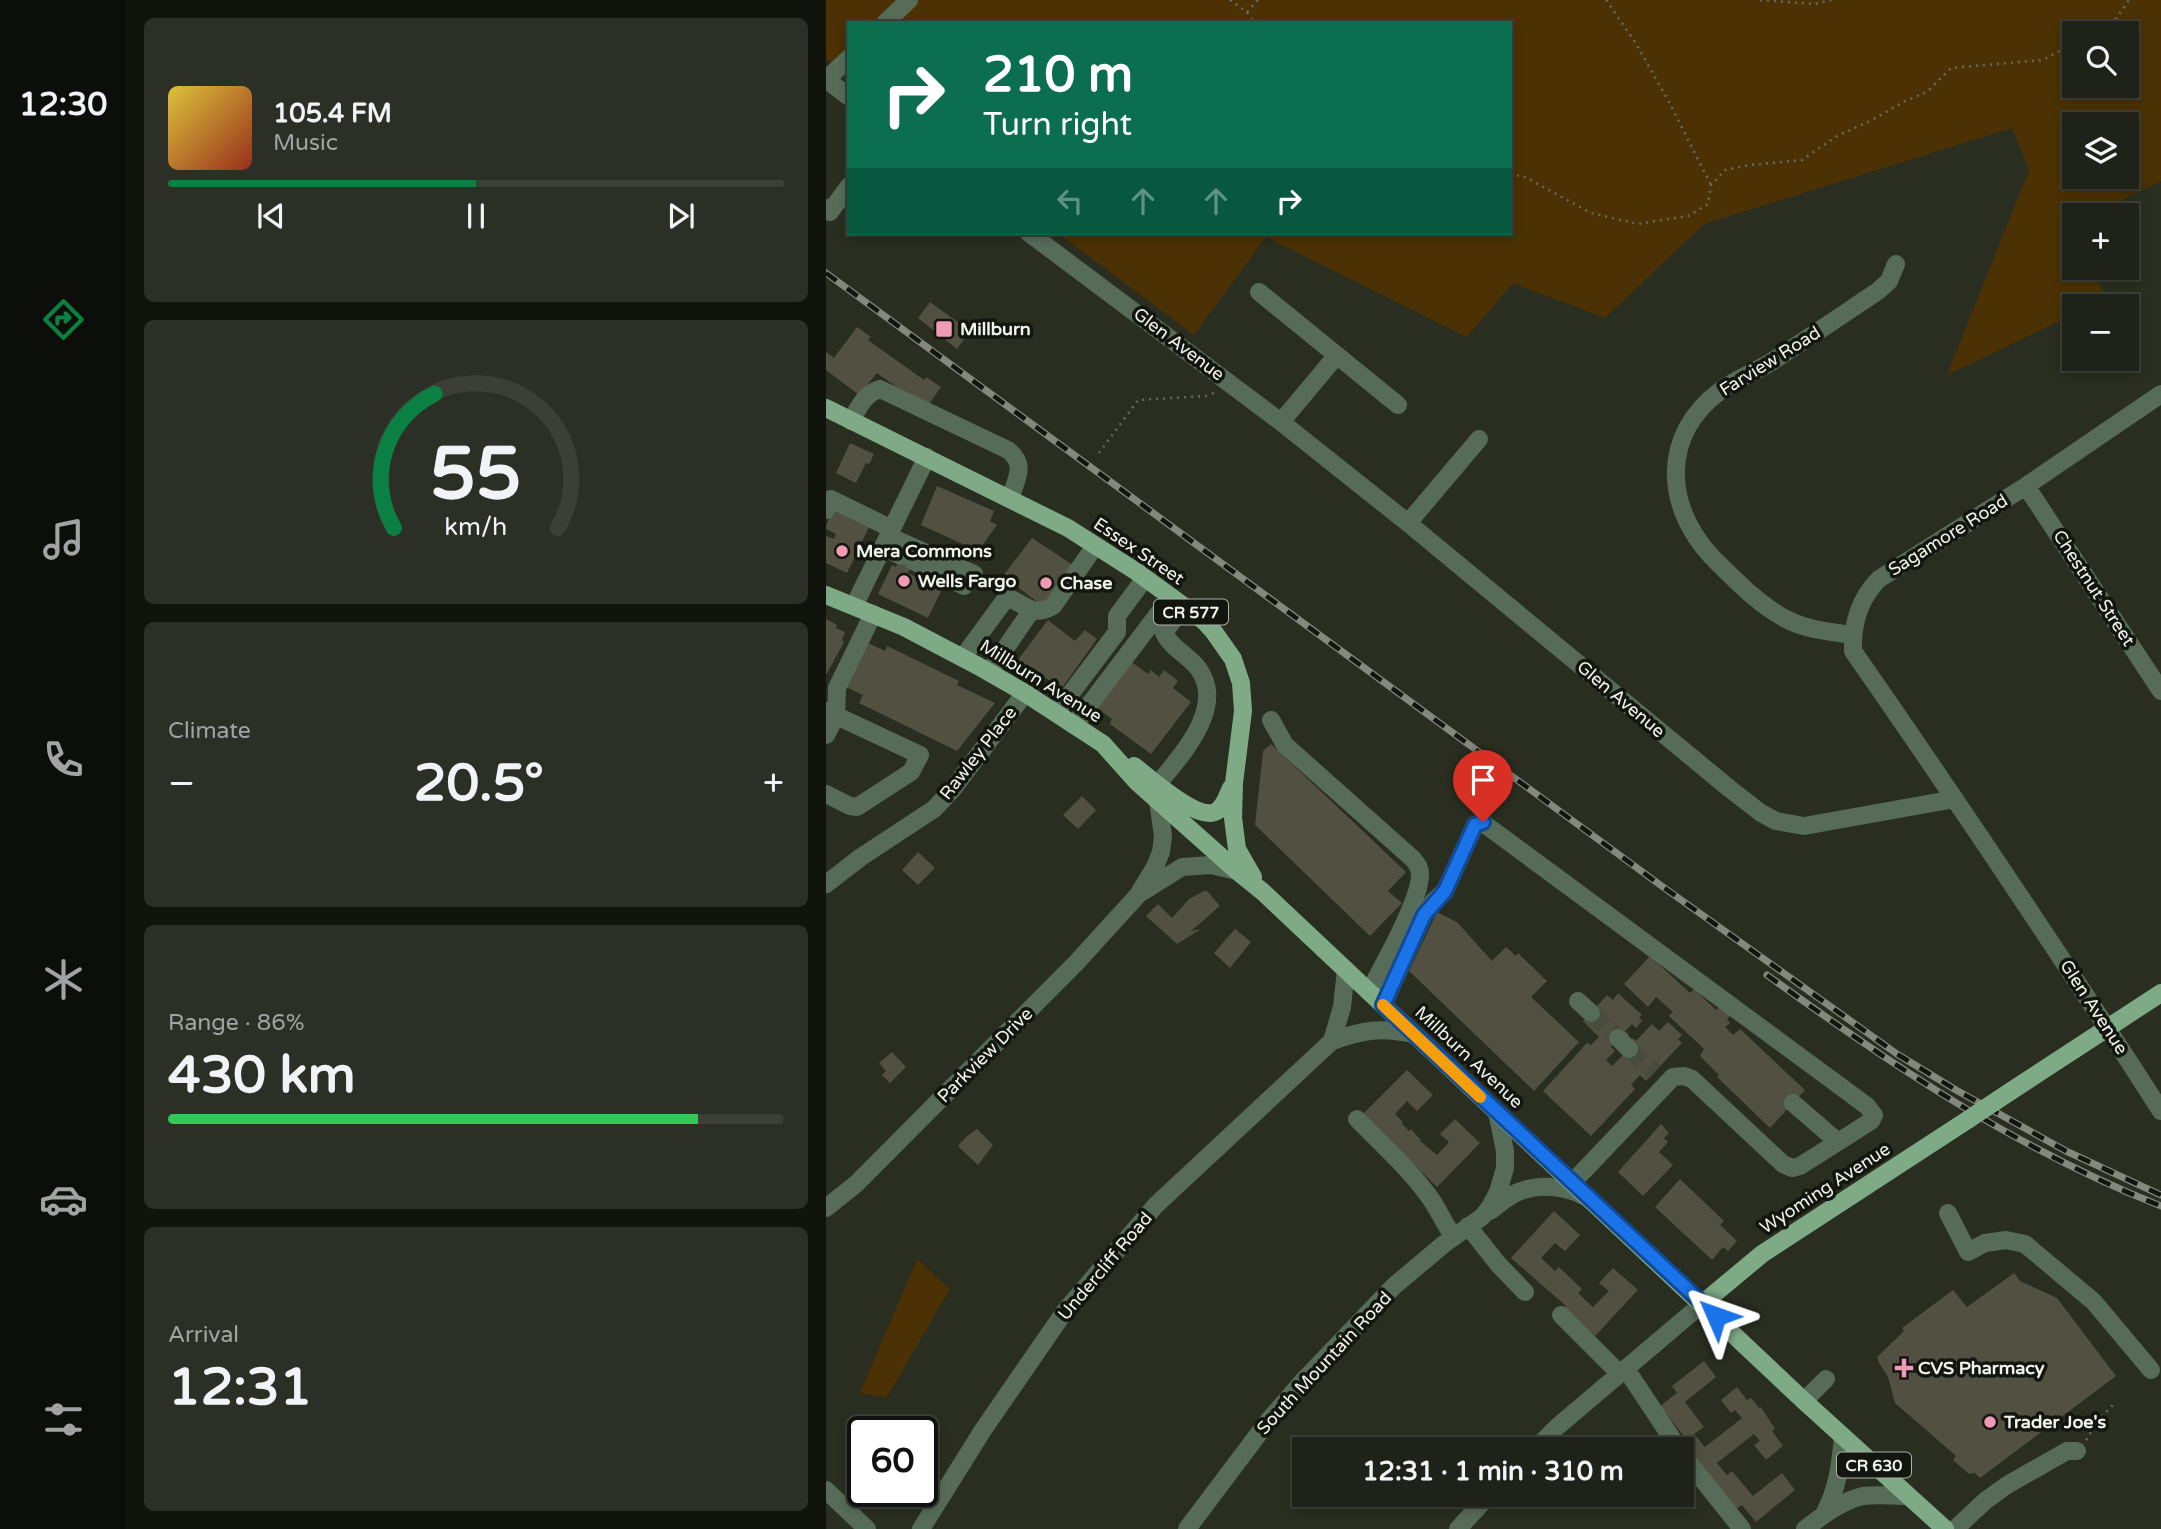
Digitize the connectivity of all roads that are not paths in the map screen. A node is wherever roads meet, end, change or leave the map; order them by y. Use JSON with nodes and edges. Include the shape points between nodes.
{"nodes":[{"id":1,"x":909,"y":0,"type":"edge"},
{"id":2,"x":887,"y":21,"type":"edge"},
{"id":3,"x":847,"y":60,"type":"edge"},
{"id":4,"x":826,"y":79,"type":"edge"},
{"id":5,"x":847,"y":95,"type":"edge"},
{"id":6,"x":847,"y":189,"type":"edge"},
{"id":7,"x":826,"y":208,"type":"edge"},
{"id":8,"x":1032,"y":235,"type":"edge"},
{"id":9,"x":1896,"y":264,"type":"dead end"},
{"id":10,"x":1259,"y":292,"type":"dead end"},
{"id":11,"x":1338,"y":355,"type":"junction"},
{"id":12,"x":2161,"y":394,"type":"edge"},
{"id":13,"x":1398,"y":405,"type":"dead end"},
{"id":14,"x":827,"y":411,"type":"edge"},
{"id":15,"x":851,"y":421,"type":"junction"},
{"id":16,"x":1281,"y":422,"type":"junction"},
{"id":17,"x":1479,"y":439,"type":"dead end"},
{"id":18,"x":927,"y":457,"type":"junction"},
{"id":19,"x":2026,"y":486,"type":"junction"},
{"id":20,"x":1010,"y":499,"type":"junction"},
{"id":21,"x":826,"y":510,"type":"edge"},
{"id":22,"x":1408,"y":523,"type":"junction"},
{"id":23,"x":888,"y":537,"type":"junction"},
{"id":24,"x":1095,"y":546,"type":"junction"},
{"id":25,"x":1145,"y":579,"type":"junction"},
{"id":26,"x":826,"y":595,"type":"edge"},
{"id":27,"x":1177,"y":602,"type":"junction"},
{"id":28,"x":854,"y":606,"type":"junction"},
{"id":29,"x":1031,"y":611,"type":"junction"},
{"id":30,"x":873,"y":614,"type":"junction"},
{"id":31,"x":1852,"y":635,"type":"junction"},
{"id":32,"x":963,"y":657,"type":"junction"},
{"id":33,"x":989,"y":672,"type":"junction"},
{"id":34,"x":2161,"y":691,"type":"edge"},
{"id":35,"x":1025,"y":693,"type":"junction"},
{"id":36,"x":831,"y":713,"type":"edge"},
{"id":37,"x":1056,"y":713,"type":"junction"},
{"id":38,"x":1271,"y":720,"type":"dead end"},
{"id":39,"x":1074,"y":725,"type":"junction"},
{"id":40,"x":826,"y":735,"type":"edge"},
{"id":41,"x":1234,"y":783,"type":"junction"},
{"id":42,"x":1158,"y":792,"type":"junction"},
{"id":43,"x":826,"y":794,"type":"edge"},
{"id":44,"x":1955,"y":799,"type":"junction"},
{"id":45,"x":1237,"y":871,"type":"junction"},
{"id":46,"x":826,"y":884,"type":"edge"},
{"id":47,"x":1263,"y":892,"type":"junction"},
{"id":48,"x":1138,"y":895,"type":"junction"},
{"id":49,"x":1346,"y":970,"type":"junction"},
{"id":50,"x":1369,"y":992,"type":"junction"},
{"id":51,"x":2161,"y":993,"type":"edge"},
{"id":52,"x":1383,"y":1005,"type":"junction"},
{"id":53,"x":2109,"y":1028,"type":"junction"},
{"id":54,"x":1413,"y":1034,"type":"junction"},
{"id":55,"x":1332,"y":1041,"type":"junction"},
{"id":56,"x":1793,"y":1103,"type":"dead end"},
{"id":57,"x":2161,"y":1111,"type":"edge"},
{"id":58,"x":1497,"y":1112,"type":"junction"},
{"id":59,"x":1357,"y":1119,"type":"dead end"},
{"id":60,"x":1838,"y":1142,"type":"junction"},
{"id":61,"x":1572,"y":1182,"type":"junction"},
{"id":62,"x":1590,"y":1200,"type":"junction"},
{"id":63,"x":826,"y":1208,"type":"edge"},
{"id":64,"x":1948,"y":1213,"type":"dead end"},
{"id":65,"x":1468,"y":1227,"type":"junction"},
{"id":66,"x":1525,"y":1292,"type":"dead end"},
{"id":67,"x":1702,"y":1304,"type":"junction"},
{"id":68,"x":1561,"y":1315,"type":"dead end"},
{"id":69,"x":2151,"y":1370,"type":"dead end"},
{"id":70,"x":1623,"y":1371,"type":"junction"},
{"id":71,"x":1826,"y":1379,"type":"dead end"},
{"id":72,"x":1804,"y":1401,"type":"junction"},
{"id":73,"x":1547,"y":1437,"type":"edge"},
{"id":74,"x":1670,"y":1437,"type":"edge"},
{"id":75,"x":1843,"y":1437,"type":"junction"},
{"id":76,"x":2077,"y":1451,"type":"road end"},
{"id":77,"x":1694,"y":1469,"type":"edge"},
{"id":78,"x":826,"y":1490,"type":"edge"},
{"id":79,"x":1908,"y":1496,"type":"junction"},
{"id":80,"x":1478,"y":1507,"type":"edge"},
{"id":81,"x":1824,"y":1514,"type":"junction"},
{"id":82,"x":867,"y":1529,"type":"edge"},
{"id":83,"x":921,"y":1529,"type":"edge"},
{"id":84,"x":1186,"y":1529,"type":"edge"},
{"id":85,"x":1458,"y":1529,"type":"edge"},
{"id":86,"x":1742,"y":1529,"type":"edge"},
{"id":87,"x":1805,"y":1529,"type":"edge"},
{"id":88,"x":1945,"y":1529,"type":"edge"},
{"id":89,"x":1955,"y":1529,"type":"edge"}],
"edges":[{"from":1,"to":2,"type":"street"},
{"from":3,"to":4,"type":"street"},
{"from":4,"to":5,"type":"street"},
{"from":6,"to":7,"type":"street","via":[[830,212]]},
{"from":8,"to":16,"type":"street","name":"Glen Avenue"},
{"from":9,"to":31,"type":"street","name":"Farview Road","via":[[1889,281],[1878,291],[1714,396],[1689,427],[1675,468],[1678,502],[1690,530],[1737,582],[1791,622]]},
{"from":10,"to":11,"type":"street"},
{"from":11,"to":13,"type":"street"},
{"from":11,"to":16,"type":"street"},
{"from":12,"to":19,"type":"street","name":"Sagamore Road"},
{"from":14,"to":15,"type":"main road","name":"Essex Street","number":"CR 577"},
{"from":15,"to":18,"type":"main road","name":"Essex Street","number":"CR 577"},
{"from":15,"to":20,"type":"street","via":[[865,398],[880,389],[1008,450],[1020,464]]},
{"from":16,"to":22,"type":"street","name":"Glen Avenue"},
{"from":17,"to":22,"type":"street"},
{"from":18,"to":20,"type":"main road","name":"Essex Street","number":"CR 577"},
{"from":18,"to":23,"type":"street"},
{"from":19,"to":31,"type":"street","name":"Sagamore Road","via":[[1879,579],[1864,599]]},
{"from":19,"to":34,"type":"street","name":"Chestnut Street"},
{"from":20,"to":24,"type":"main road","name":"Essex Street","number":"CR 577"},
{"from":21,"to":23,"type":"street","via":[[831,499]]},
{"from":22,"to":44,"type":"street","name":"Glen Avenue","via":[[1746,803],[1776,821],[1804,826]]},
{"from":23,"to":23,"type":"street","via":[[969,580],[907,559]]},
{"from":23,"to":28,"type":"street"},
{"from":24,"to":25,"type":"main road","name":"Essex Street","number":"CR 577"},
{"from":24,"to":29,"type":"street","via":[[1053,606]]},
{"from":25,"to":27,"type":"main road","name":"Essex Street","number":"CR 577"},
{"from":25,"to":37,"type":"street","via":[[1117,616],[1117,632]]},
{"from":26,"to":28,"type":"main road","name":"Millburn Avenue"},
{"from":27,"to":39,"type":"street"},
{"from":27,"to":41,"type":"main road","name":"Essex Street","number":"CR 577","via":[[1204,621],[1238,671],[1242,711]]},
{"from":27,"to":42,"type":"street","via":[[1164,633],[1198,669],[1207,700],[1203,720]]},
{"from":28,"to":30,"type":"main road","name":"Millburn Avenue"},
{"from":29,"to":32,"type":"street","via":[[1007,597]]},
{"from":29,"to":33,"type":"street"},
{"from":30,"to":32,"type":"main road","name":"Millburn Avenue"},
{"from":30,"to":36,"type":"street","via":[[837,688]]},
{"from":31,"to":44,"type":"street","via":[[1853,651]]},
{"from":32,"to":33,"type":"main road","name":"Millburn Avenue"},
{"from":33,"to":35,"type":"main road","name":"Millburn Avenue"},
{"from":35,"to":37,"type":"main road","name":"Millburn Avenue"},
{"from":35,"to":46,"type":"street","name":"Rawley Place","via":[[934,809]]},
{"from":36,"to":40,"type":"street"},
{"from":36,"to":43,"type":"street","via":[[920,755],[911,772],[857,807]]},
{"from":37,"to":39,"type":"main road","name":"Millburn Avenue"},
{"from":38,"to":50,"type":"street","via":[[1284,745],[1419,867],[1419,885]]},
{"from":39,"to":42,"type":"main road","name":"Millburn Avenue"},
{"from":41,"to":42,"type":"main road","via":[[1224,804],[1204,814]]},
{"from":41,"to":47,"type":"main road","name":"Essex Street","number":"CR 577","via":[[1237,849]]},
{"from":42,"to":45,"type":"main road","name":"Millburn Avenue","number":"CR 577"},
{"from":42,"to":48,"type":"street","name":"Parkview Drive","via":[[1161,852]]},
{"from":44,"to":53,"type":"street","name":"Glen Avenue"},
{"from":45,"to":47,"type":"main road","name":"Millburn Avenue","number":"CR 577"},
{"from":45,"to":48,"type":"street","name":"Parkview Drive","via":[[1210,865],[1182,867]]},
{"from":47,"to":49,"type":"main road","name":"Millburn Avenue","number":"CR 577"},
{"from":48,"to":63,"type":"street","name":"Parkview Drive","via":[[885,1155]]},
{"from":49,"to":50,"type":"main road","name":"Millburn Avenue","number":"CR 577"},
{"from":49,"to":55,"type":"street"},
{"from":50,"to":52,"type":"main road","name":"Millburn Avenue","number":"CR 577"},
{"from":51,"to":53,"type":"main road","name":"Wyoming Avenue"},
{"from":52,"to":54,"type":"main road","name":"Millburn Avenue","number":"CR 577"},
{"from":52,"to":60,"type":"street","via":[[1424,915],[1445,891],[1475,825],[1483,822],[1872,1110],[1871,1121]]},
{"from":53,"to":57,"type":"street","name":"Glen Avenue"},
{"from":53,"to":67,"type":"main road","name":"Wyoming Avenue","bridge":true,"via":[[1762,1254]]},
{"from":54,"to":55,"type":"street","name":"Undercliff Road","via":[[1382,1029]]},
{"from":54,"to":58,"type":"main road","name":"Millburn Avenue","number":"CR 577"},
{"from":55,"to":83,"type":"street","name":"Undercliff Road","via":[[1156,1205],[1065,1311]]},
{"from":56,"to":60,"type":"street"},
{"from":58,"to":61,"type":"main road","name":"Millburn Avenue","number":"CR 577"},
{"from":58,"to":65,"type":"street","name":"South Mountain Road","via":[[1505,1152],[1503,1177],[1498,1192]]},
{"from":59,"to":65,"type":"street","via":[[1410,1172],[1445,1225]]},
{"from":60,"to":61,"type":"street","via":[[1800,1166],[1787,1167],[1692,1079],[1660,1078]]},
{"from":61,"to":62,"type":"main road","name":"Millburn Avenue","number":"CR 577"},
{"from":62,"to":65,"type":"street","name":"South Mountain Road","via":[[1571,1189],[1523,1190]]},
{"from":62,"to":67,"type":"main road","name":"Millburn Avenue","number":"CR 577"},
{"from":64,"to":69,"type":"street","via":[[1968,1252],[2006,1240],[2025,1244],[2039,1254],[2094,1302]]},
{"from":65,"to":66,"type":"street"},
{"from":65,"to":84,"type":"street","name":"South Mountain Road","via":[[1394,1286],[1303,1381]]},
{"from":67,"to":70,"type":"street","name":"Wyoming Avenue"},
{"from":67,"to":72,"type":"main road","name":"Millburn Avenue","number":"CR 630"},
{"from":68,"to":70,"type":"street"},
{"from":70,"to":73,"type":"street","name":"Wyoming Avenue"},
{"from":70,"to":74,"type":"street"},
{"from":71,"to":72,"type":"street"},
{"from":72,"to":75,"type":"main road","name":"Millburn Avenue","number":"CR 630"},
{"from":75,"to":79,"type":"main road","name":"Millburn Avenue","number":"CR 630"},
{"from":75,"to":81,"type":"street","via":[[1837,1486]]},
{"from":76,"to":89,"type":"street","via":[[2067,1451],[2007,1485]]},
{"from":77,"to":86,"type":"street"},
{"from":78,"to":82,"type":"street"},
{"from":79,"to":81,"type":"street","via":[[1864,1496]]},
{"from":79,"to":88,"type":"main road","name":"Millburn Avenue","number":"CR 630"},
{"from":80,"to":85,"type":"street"},
{"from":81,"to":87,"type":"street"}]}
